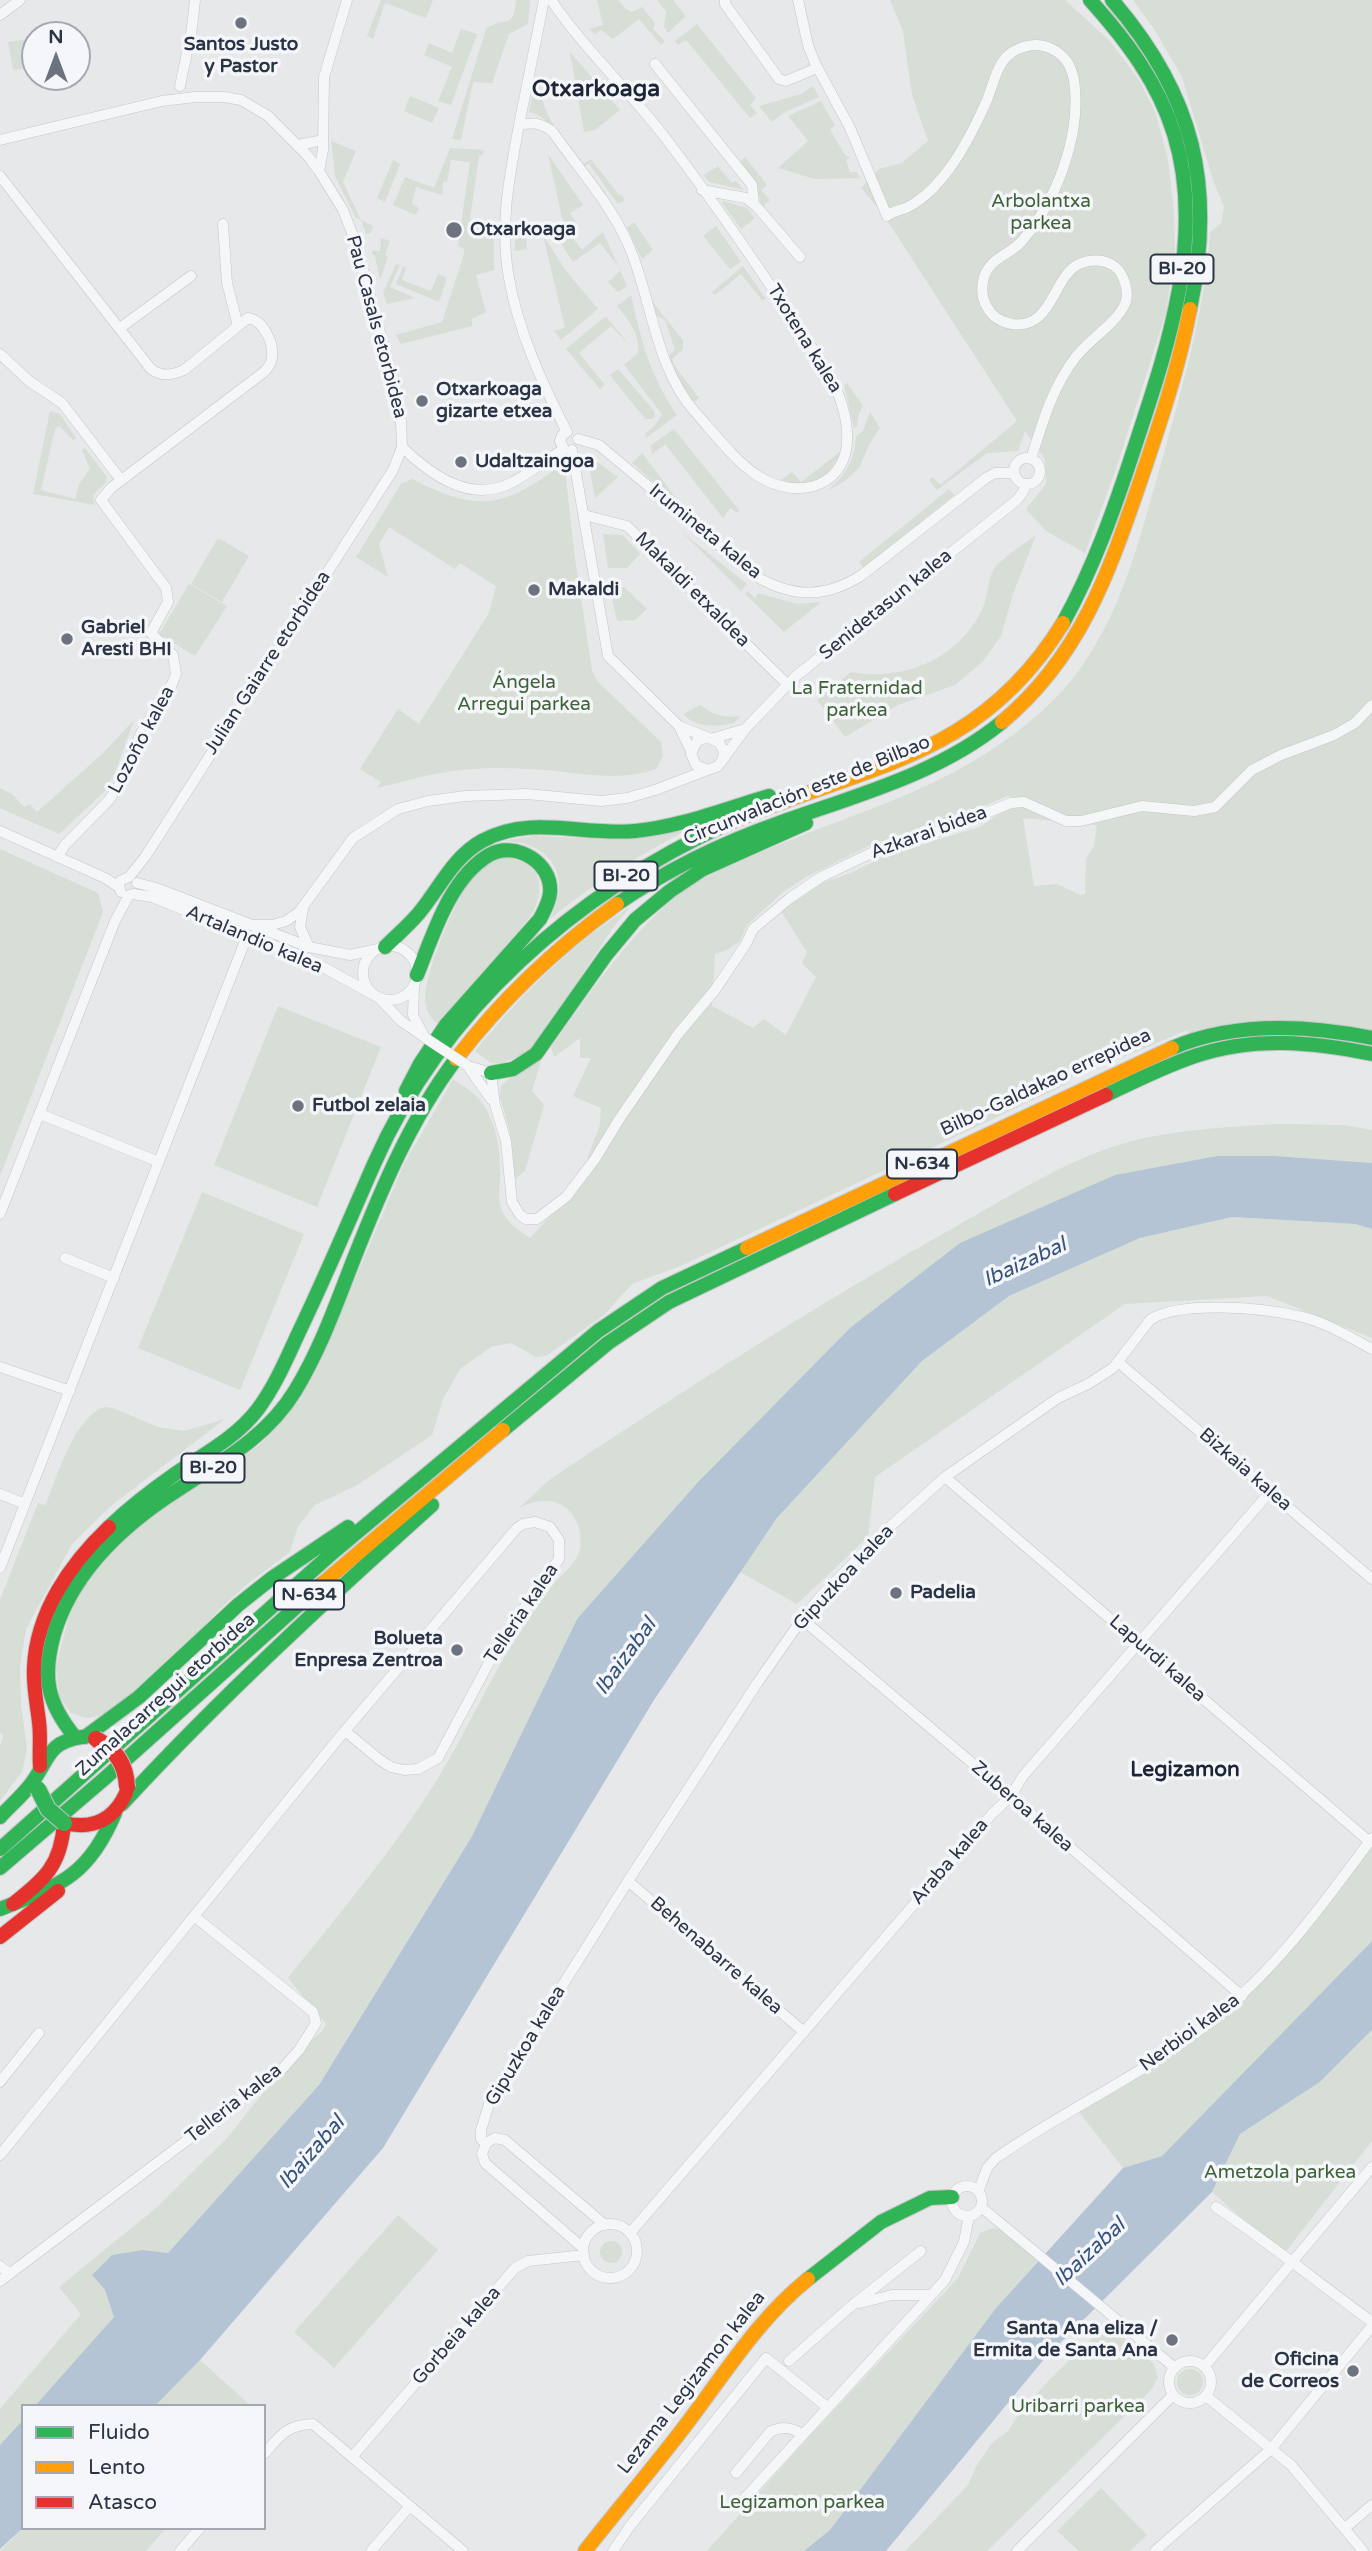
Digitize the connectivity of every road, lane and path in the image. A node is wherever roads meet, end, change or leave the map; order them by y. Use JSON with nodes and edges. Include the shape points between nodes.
{"nodes":[{"id":1,"x":20,"y":0,"type":"edge"},
{"id":2,"x":195,"y":0,"type":"edge"},
{"id":3,"x":347,"y":0,"type":"edge"},
{"id":4,"x":544,"y":0,"type":"edge"},
{"id":5,"x":551,"y":0,"type":"edge"},
{"id":6,"x":725,"y":0,"type":"edge"},
{"id":7,"x":798,"y":0,"type":"edge"},
{"id":8,"x":1090,"y":0,"type":"edge"},
{"id":9,"x":1112,"y":0,"type":"edge"},
{"id":10,"x":0,"y":15,"type":"edge"},
{"id":11,"x":655,"y":64,"type":"dead end"},
{"id":12,"x":817,"y":68,"type":"junction"},
{"id":13,"x":180,"y":86,"type":"junction"},
{"id":14,"x":195,"y":97,"type":"junction"},
{"id":15,"x":162,"y":101,"type":"junction"},
{"id":16,"x":520,"y":125,"type":"junction"},
{"id":17,"x":0,"y":140,"type":"edge"},
{"id":18,"x":323,"y":140,"type":"junction"},
{"id":19,"x":298,"y":145,"type":"junction"},
{"id":20,"x":319,"y":171,"type":"junction"},
{"id":21,"x":0,"y":176,"type":"edge"},
{"id":22,"x":702,"y":190,"type":"junction"},
{"id":23,"x":754,"y":204,"type":"junction"},
{"id":24,"x":223,"y":224,"type":"dead end"},
{"id":25,"x":800,"y":257,"type":"dead end"},
{"id":26,"x":191,"y":276,"type":"dead end"},
{"id":27,"x":238,"y":326,"type":"junction"},
{"id":28,"x":120,"y":328,"type":"junction"},
{"id":29,"x":0,"y":354,"type":"edge"},
{"id":30,"x":567,"y":432,"type":"junction"},
{"id":31,"x":578,"y":439,"type":"junction"},
{"id":32,"x":402,"y":447,"type":"junction"},
{"id":33,"x":568,"y":449,"type":"junction"},
{"id":34,"x":1031,"y":459,"type":"junction"},
{"id":35,"x":1014,"y":473,"type":"junction"},
{"id":36,"x":121,"y":480,"type":"junction"},
{"id":37,"x":1026,"y":484,"type":"junction"},
{"id":38,"x":584,"y":515,"type":"junction"},
{"id":39,"x":788,"y":685,"type":"junction"},
{"id":40,"x":1372,"y":705,"type":"edge"},
{"id":41,"x":679,"y":726,"type":"junction"},
{"id":42,"x":746,"y":728,"type":"junction"},
{"id":43,"x":711,"y":738,"type":"junction"},
{"id":44,"x":925,"y":747,"type":"junction"},
{"id":45,"x":691,"y":754,"type":"junction"},
{"id":46,"x":723,"y":758,"type":"junction"},
{"id":47,"x":709,"y":769,"type":"junction"},
{"id":48,"x":680,"y":779,"type":"junction"},
{"id":49,"x":835,"y":802,"type":"junction"},
{"id":50,"x":0,"y":831,"type":"edge"},
{"id":51,"x":57,"y":857,"type":"junction"},
{"id":52,"x":128,"y":885,"type":"junction"},
{"id":53,"x":301,"y":910,"type":"junction"},
{"id":54,"x":253,"y":925,"type":"junction"},
{"id":55,"x":247,"y":936,"type":"junction"},
{"id":56,"x":309,"y":947,"type":"junction"},
{"id":57,"x":382,"y":948,"type":"junction"},
{"id":58,"x":416,"y":981,"type":"junction"},
{"id":59,"x":376,"y":996,"type":"junction"},
{"id":60,"x":1372,"y":1038,"type":"edge"},
{"id":61,"x":426,"y":1039,"type":"junction"},
{"id":62,"x":1242,"y":1045,"type":"junction"},
{"id":63,"x":1372,"y":1054,"type":"edge"},
{"id":64,"x":1372,"y":1065,"type":"edge"},
{"id":65,"x":468,"y":1066,"type":"junction"},
{"id":66,"x":491,"y":1073,"type":"junction"},
{"id":67,"x":495,"y":1105,"type":"junction"},
{"id":68,"x":40,"y":1114,"type":"junction"},
{"id":69,"x":385,"y":1140,"type":"junction"},
{"id":70,"x":159,"y":1162,"type":"junction"},
{"id":71,"x":0,"y":1214,"type":"edge"},
{"id":72,"x":65,"y":1258,"type":"dead end"},
{"id":73,"x":114,"y":1278,"type":"junction"},
{"id":74,"x":1372,"y":1349,"type":"edge"},
{"id":75,"x":1118,"y":1362,"type":"junction"},
{"id":76,"x":0,"y":1367,"type":"edge"},
{"id":77,"x":69,"y":1391,"type":"junction"},
{"id":78,"x":514,"y":1410,"type":"junction"},
{"id":79,"x":944,"y":1477,"type":"junction"},
{"id":80,"x":1270,"y":1492,"type":"junction"},
{"id":81,"x":0,"y":1494,"type":"edge"},
{"id":82,"x":25,"y":1504,"type":"junction"},
{"id":83,"x":0,"y":1568,"type":"edge"},
{"id":84,"x":1372,"y":1579,"type":"edge"},
{"id":85,"x":802,"y":1619,"type":"junction"},
{"id":86,"x":1139,"y":1644,"type":"junction"},
{"id":87,"x":345,"y":1731,"type":"junction"},
{"id":88,"x":85,"y":1738,"type":"junction"},
{"id":89,"x":99,"y":1773,"type":"junction"},
{"id":90,"x":39,"y":1776,"type":"junction"},
{"id":91,"x":1011,"y":1796,"type":"junction"},
{"id":92,"x":119,"y":1808,"type":"junction"},
{"id":93,"x":0,"y":1817,"type":"edge"},
{"id":94,"x":64,"y":1823,"type":"junction"},
{"id":95,"x":1371,"y":1840,"type":"edge"},
{"id":96,"x":0,"y":1849,"type":"edge"},
{"id":97,"x":0,"y":1868,"type":"edge"},
{"id":98,"x":79,"y":1872,"type":"junction"},
{"id":99,"x":628,"y":1881,"type":"junction"},
{"id":100,"x":7,"y":1907,"type":"edge"},
{"id":101,"x":194,"y":1916,"type":"junction"},
{"id":102,"x":0,"y":1937,"type":"edge"},
{"id":103,"x":1242,"y":1996,"type":"junction"},
{"id":104,"x":804,"y":2032,"type":"junction"},
{"id":105,"x":39,"y":2034,"type":"dead end"},
{"id":106,"x":0,"y":2082,"type":"edge"},
{"id":107,"x":485,"y":2144,"type":"junction"},
{"id":108,"x":0,"y":2155,"type":"edge"},
{"id":109,"x":1372,"y":2167,"type":"edge"},
{"id":110,"x":979,"y":2190,"type":"junction"},
{"id":111,"x":953,"y":2197,"type":"junction"},
{"id":112,"x":981,"y":2207,"type":"junction"},
{"id":113,"x":1216,"y":2207,"type":"dead end"},
{"id":114,"x":969,"y":2216,"type":"junction"},
{"id":115,"x":604,"y":2225,"type":"junction"},
{"id":116,"x":630,"y":2233,"type":"junction"},
{"id":117,"x":584,"y":2252,"type":"junction"},
{"id":118,"x":921,"y":2252,"type":"dead end"},
{"id":119,"x":1292,"y":2263,"type":"junction"},
{"id":120,"x":0,"y":2266,"type":"edge"},
{"id":121,"x":10,"y":2274,"type":"junction"},
{"id":122,"x":0,"y":2281,"type":"edge"},
{"id":123,"x":931,"y":2295,"type":"junction"},
{"id":124,"x":850,"y":2307,"type":"junction"},
{"id":125,"x":1372,"y":2324,"type":"edge"},
{"id":126,"x":789,"y":2361,"type":"dead end"},
{"id":127,"x":1204,"y":2367,"type":"junction"},
{"id":128,"x":1175,"y":2368,"type":"junction"},
{"id":129,"x":1173,"y":2395,"type":"junction"},
{"id":130,"x":1206,"y":2396,"type":"junction"},
{"id":131,"x":827,"y":2407,"type":"junction"},
{"id":132,"x":801,"y":2434,"type":"junction"},
{"id":133,"x":1271,"y":2449,"type":"junction"},
{"id":134,"x":266,"y":2452,"type":"edge"},
{"id":135,"x":352,"y":2457,"type":"junction"},
{"id":136,"x":736,"y":2473,"type":"dead end"},
{"id":137,"x":743,"y":2500,"type":"dead end"},
{"id":138,"x":1372,"y":2505,"type":"edge"},
{"id":139,"x":410,"y":2506,"type":"junction"},
{"id":140,"x":1345,"y":2528,"type":"junction"},
{"id":141,"x":198,"y":2530,"type":"edge"},
{"id":142,"x":180,"y":2551,"type":"edge"},
{"id":143,"x":371,"y":2551,"type":"edge"},
{"id":144,"x":463,"y":2551,"type":"edge"},
{"id":145,"x":585,"y":2551,"type":"edge"},
{"id":146,"x":613,"y":2551,"type":"edge"},
{"id":147,"x":1017,"y":2551,"type":"edge"},
{"id":148,"x":1155,"y":2551,"type":"edge"},
{"id":149,"x":1363,"y":2551,"type":"edge"}],
"edges":[{"from":1,"to":10,"type":"street"},
{"from":2,"to":13,"type":"street"},
{"from":3,"to":18,"type":"street","via":[[324,77]]},
{"from":4,"to":16,"type":"street"},
{"from":5,"to":22,"type":"street","name":"Txotena kalea"},
{"from":6,"to":12,"type":"street","via":[[779,79],[786,81]]},
{"from":7,"to":12,"type":"street"},
{"from":8,"to":44,"type":"main road","name":"Circunvalación este de Bilbao","number":"BI-20","via":[[1140,61],[1165,107],[1180,159],[1185,228],[1169,335],[1140,432],[1075,602],[1041,657],[998,703],[949,737]]},
{"from":9,"to":49,"type":"main road","name":"Circunvalación este de Bilbao","number":"BI-20","via":[[1161,64],[1179,101],[1194,149],[1200,215],[1196,276],[1183,340],[1115,556],[1087,618],[1055,668],[1017,709],[960,750]]},
{"from":11,"to":23,"type":"street","via":[[752,185]]},
{"from":12,"to":34,"type":"street","via":[[850,128],[887,216],[919,199],[942,179],[987,101],[1002,61],[1010,54],[1045,46],[1068,61],[1074,113],[1060,176],[1043,212],[1020,244],[989,267],[981,292],[990,313],[1005,323],[1032,321],[1051,302],[1070,271],[1092,260],[1114,266],[1128,293],[1117,316],[1075,357],[1056,388]]},
{"from":13,"to":14,"type":"street"},
{"from":13,"to":15,"type":"street"},
{"from":14,"to":15,"type":"street","name":"Pau Casals etorbidea"},
{"from":14,"to":19,"type":"street","name":"Pau Casals etorbidea","via":[[241,100],[268,116]]},
{"from":15,"to":17,"type":"street","name":"Pau Casals etorbidea"},
{"from":16,"to":22,"type":"street","name":"Txotena kalea","via":[[531,122],[552,131],[614,216],[638,269],[669,371],[693,410],[760,477],[785,487],[820,485],[843,461],[848,434],[839,393],[757,265]]},
{"from":16,"to":30,"type":"street","via":[[506,195],[509,278],[529,344]]},
{"from":18,"to":19,"type":"street"},
{"from":18,"to":20,"type":"street"},
{"from":19,"to":20,"type":"street","name":"Pau Casals etorbidea"},
{"from":20,"to":32,"type":"street","name":"Pau Casals etorbidea","via":[[354,238],[394,383]]},
{"from":21,"to":28,"type":"street"},
{"from":22,"to":23,"type":"street","via":[[746,198]]},
{"from":23,"to":25,"type":"street"},
{"from":24,"to":27,"type":"street","via":[[226,284]]},
{"from":26,"to":28,"type":"street"},
{"from":27,"to":28,"type":"street","via":[[173,375],[151,369]]},
{"from":27,"to":36,"type":"street","name":"Lozoño kalea","via":[[248,318],[261,324],[271,353],[264,373]]},
{"from":29,"to":36,"type":"street","via":[[62,403]]},
{"from":30,"to":31,"type":"street"},
{"from":30,"to":33,"type":"street","via":[[560,441]]},
{"from":31,"to":33,"type":"street","via":[[577,446]]},
{"from":31,"to":35,"type":"street","name":"Irumineta kalea","via":[[599,445],[757,577],[784,589],[813,593],[845,586],[986,478]]},
{"from":32,"to":33,"type":"street","name":"Pau Casals etorbidea","via":[[429,472],[469,489],[510,484]]},
{"from":32,"to":52,"type":"street","name":"Julian Gaiarre etorbidea","via":[[393,470]]},
{"from":33,"to":38,"type":"street"},
{"from":34,"to":35,"type":"street","via":[[1019,461]]},
{"from":34,"to":37,"type":"street","via":[[1039,474]]},
{"from":35,"to":37,"type":"street"},
{"from":36,"to":51,"type":"street","name":"Lozoño kalea","via":[[101,500],[166,588],[168,601],[151,633],[173,655],[176,674],[139,735],[110,800]]},
{"from":37,"to":39,"type":"street","name":"Senidetasun kalea","via":[[1017,500]]},
{"from":38,"to":39,"type":"street","name":"Makaldi etxaldea","via":[[627,526]]},
{"from":38,"to":41,"type":"street","via":[[608,656]]},
{"from":39,"to":42,"type":"street","name":"Senidetasun kalea"},
{"from":40,"to":67,"type":"street","name":"Azkarai bidea","via":[[1355,723],[1334,735],[1252,770],[1215,807],[1194,811],[1142,806],[1066,821],[1024,802],[1012,803],[944,830],[886,846],[821,877],[753,929],[596,1159],[566,1197],[537,1219],[526,1219],[515,1209],[506,1141]]},
{"from":41,"to":43,"type":"street"},
{"from":41,"to":45,"type":"street"},
{"from":42,"to":43,"type":"street","name":"Senidetasun kalea"},
{"from":42,"to":46,"type":"street","name":"Senidetasun kalea"},
{"from":43,"to":45,"type":"street","via":[[696,741]]},
{"from":43,"to":46,"type":"street","via":[[722,746]]},
{"from":44,"to":57,"type":"main road","via":[[674,825],[632,831],[513,829],[483,840],[458,859],[417,915]]},
{"from":44,"to":69,"type":"main road","name":"Circunvalación este de Bilbao","number":"BI-20","via":[[695,837],[622,878],[537,943],[480,1002]]},
{"from":45,"to":47,"type":"street","via":[[696,765]]},
{"from":45,"to":48,"type":"street"},
{"from":46,"to":47,"type":"street"},
{"from":47,"to":48,"type":"street"},
{"from":48,"to":53,"type":"street","via":[[626,799],[465,796],[398,808],[353,838]]},
{"from":49,"to":66,"type":"main road","via":[[805,824],[737,852],[670,891],[635,920],[606,954],[536,1054],[513,1069]]},
{"from":49,"to":88,"type":"main road","name":"Circunvalación este de Bilbao","number":"BI-20","via":[[700,856],[601,915],[513,993],[456,1059],[425,1105],[388,1176],[325,1329],[279,1414],[234,1454],[121,1530],[72,1592],[53,1641],[48,1680],[56,1710]]},
{"from":50,"to":51,"type":"street","name":"Artalandio kalea"},
{"from":51,"to":52,"type":"street","name":"Artalandio kalea"},
{"from":52,"to":54,"type":"street","name":"Artalandio kalea","via":[[156,888]]},
{"from":52,"to":55,"type":"street","name":"Artalandio kalea"},
{"from":52,"to":68,"type":"street","name":"Julian Gaiarre etorbidea"},
{"from":53,"to":54,"type":"street","via":[[286,921]]},
{"from":53,"to":56,"type":"street","via":[[300,927]]},
{"from":54,"to":56,"type":"street","name":"Artalandio kalea"},
{"from":55,"to":59,"type":"street","name":"Artalandio kalea","via":[[314,962]]},
{"from":55,"to":70,"type":"street"},
{"from":56,"to":57,"type":"street","name":"Artalandio kalea","via":[[350,955]]},
{"from":57,"to":58,"type":"street","via":[[401,948],[408,953],[414,959]]},
{"from":57,"to":59,"type":"street","via":[[366,961],[363,970],[366,987]]},
{"from":58,"to":59,"type":"street","via":[[410,993],[396,1000]]},
{"from":58,"to":61,"type":"street","via":[[413,1015]]},
{"from":58,"to":69,"type":"main road","via":[[447,904],[467,873],[498,851],[511,849],[538,861],[547,874],[550,893],[544,912],[474,991],[416,1068]]},
{"from":59,"to":61,"type":"street","name":"Artalandio kalea"},
{"from":60,"to":78,"type":"main road","name":"Bilbo-Galdakao errepidea","number":"N-634","via":[[1308,1027],[1265,1027],[1206,1036],[1158,1053],[662,1288],[598,1331]]},
{"from":61,"to":65,"type":"street","name":"Artalandio kalea","bridge":true},
{"from":62,"to":63,"type":"main road","name":"Bilbo-Galdakao errepidea","number":"N-634","via":[[1307,1042]]},
{"from":62,"to":64,"type":"main road"},
{"from":62,"to":78,"type":"main road","name":"Bilbo-Galdakao errepidea","number":"N-634","via":[[1164,1068],[688,1292]]},
{"from":65,"to":66,"type":"street"},
{"from":65,"to":67,"type":"street"},
{"from":66,"to":67,"type":"street"},
{"from":68,"to":70,"type":"street"},
{"from":68,"to":71,"type":"street","name":"Julian Gaiarre etorbidea"},
{"from":69,"to":90,"type":"main road","name":"Circunvalación este de Bilbao","number":"BI-20","via":[[271,1392],[247,1423],[220,1445],[106,1526],[68,1571],[46,1618],[34,1665]]},
{"from":70,"to":73,"type":"street"},
{"from":72,"to":73,"type":"street"},
{"from":73,"to":77,"type":"street"},
{"from":74,"to":75,"type":"street","name":"Gipuzkoa kalea","via":[[1299,1316],[1193,1307],[1150,1320]]},
{"from":75,"to":79,"type":"street","name":"Gipuzkoa kalea"},
{"from":75,"to":80,"type":"street","name":"Bizkaia kalea"},
{"from":76,"to":77,"type":"street"},
{"from":77,"to":82,"type":"street"},
{"from":78,"to":88,"type":"main road","number":"N-634","via":[[470,1424],[344,1530],[238,1605],[139,1698]]},
{"from":78,"to":89,"type":"main road","name":"Zumalacarregui etorbidea","number":"N-634","via":[[341,1567]]},
{"from":78,"to":89,"type":"main road","name":"Zumalacarregui etorbidea","number":"N-634","via":[[376,1516],[231,1643]]},
{"from":78,"to":92,"type":"main road","number":"N-634","via":[[498,1447],[340,1588],[172,1748]]},
{"from":79,"to":85,"type":"street","name":"Gipuzkoa kalea","via":[[883,1532]]},
{"from":79,"to":86,"type":"street","name":"Lapurdi kalea"},
{"from":80,"to":84,"type":"street","name":"Bizkaia kalea"},
{"from":80,"to":86,"type":"street","name":"Araba kalea"},
{"from":81,"to":82,"type":"street"},
{"from":82,"to":83,"type":"street"},
{"from":85,"to":91,"type":"street","name":"Zuberoa kalea"},
{"from":85,"to":99,"type":"street","name":"Gipuzkoa kalea"},
{"from":86,"to":91,"type":"street","name":"Araba kalea","via":[[1023,1776]]},
{"from":86,"to":95,"type":"street","name":"Lapurdi kalea"},
{"from":87,"to":87,"type":"street","name":"Telleria kalea","via":[[391,1767],[418,1769],[438,1758],[500,1642],[559,1559],[558,1540],[550,1527],[535,1522],[516,1529]]},
{"from":87,"to":101,"type":"street","name":"Telleria kalea"},
{"from":88,"to":90,"type":"main road","via":[[54,1747]]},
{"from":88,"to":92,"type":"main road","bridge":true,"via":[[108,1745],[120,1756],[127,1787]]},
{"from":89,"to":96,"type":"main road","name":"Zumalacarregui etorbidea"},
{"from":89,"to":97,"type":"main road","name":"Zumalacarregui etorbidea"},
{"from":90,"to":93,"type":"main road"},
{"from":90,"to":94,"type":"main road","bridge":true,"via":[[44,1805]]},
{"from":91,"to":103,"type":"street","name":"Zuberoa kalea"},
{"from":91,"to":104,"type":"street","name":"Araba kalea"},
{"from":92,"to":94,"type":"main road","via":[[107,1820],[91,1826]]},
{"from":92,"to":98,"type":"main road"},
{"from":94,"to":100,"type":"main road","via":[[57,1864],[44,1881]]},
{"from":95,"to":103,"type":"street","name":"Nerbioi kalea","via":[[1282,1956]]},
{"from":98,"to":100,"type":"main road"},
{"from":98,"to":102,"type":"main road"},
{"from":99,"to":104,"type":"street","name":"Behenabarre kalea"},
{"from":99,"to":107,"type":"street","name":"Gipuzkoa kalea","via":[[490,2101],[481,2130]]},
{"from":101,"to":108,"type":"street","name":"Telleria kalea"},
{"from":101,"to":121,"type":"street","name":"Telleria kalea","via":[[313,2012],[316,2023],[283,2068]]},
{"from":103,"to":110,"type":"street","name":"Nerbioi kalea","via":[[1166,2054],[996,2158]]},
{"from":104,"to":116,"type":"street","name":"Araba kalea"},
{"from":105,"to":106,"type":"street"},
{"from":107,"to":115,"type":"street","name":"Gipuzkoa kalea","via":[[495,2138],[505,2140]]},
{"from":107,"to":117,"type":"street","name":"Gipuzkoa kalea","via":[[485,2163]]},
{"from":109,"to":119,"type":"street"},
{"from":110,"to":111,"type":"street","via":[[962,2187]]},
{"from":110,"to":112,"type":"street"},
{"from":111,"to":114,"type":"street","via":[[956,2211]]},
{"from":111,"to":145,"type":"main road","name":"Lezama Legizamon kalea","via":[[930,2198],[881,2222],[793,2291],[750,2337]]},
{"from":112,"to":114,"type":"street"},
{"from":112,"to":128,"type":"street"},
{"from":113,"to":119,"type":"street"},
{"from":114,"to":123,"type":"street","via":[[955,2262]]},
{"from":115,"to":116,"type":"street"},
{"from":115,"to":117,"type":"street","via":[[590,2233]]},
{"from":116,"to":117,"type":"street","via":[[637,2255],[633,2267],[623,2275],[598,2276],[588,2267]]},
{"from":117,"to":135,"type":"street","name":"Gorbeia kalea","via":[[528,2261],[515,2269]]},
{"from":118,"to":124,"type":"street"},
{"from":119,"to":125,"type":"street"},
{"from":119,"to":127,"type":"street"},
{"from":120,"to":121,"type":"street"},
{"from":121,"to":122,"type":"street","name":"Telleria kalea"},
{"from":123,"to":124,"type":"street","via":[[876,2297]]},
{"from":123,"to":131,"type":"street"},
{"from":124,"to":126,"type":"street"},
{"from":125,"to":133,"type":"street"},
{"from":127,"to":128,"type":"street","via":[[1186,2362]]},
{"from":127,"to":130,"type":"street","via":[[1211,2378]]},
{"from":128,"to":129,"type":"street","via":[[1169,2381]]},
{"from":129,"to":130,"type":"street","via":[[1185,2403]]},
{"from":129,"to":147,"type":"street"},
{"from":130,"to":133,"type":"street"},
{"from":131,"to":132,"type":"street"},
{"from":131,"to":146,"type":"street","name":"Lezama Legizamon kalea","via":[[766,2358]]},
{"from":132,"to":136,"type":"street","via":[[790,2428],[770,2432]]},
{"from":132,"to":137,"type":"street"},
{"from":133,"to":140,"type":"street","via":[[1291,2465]]},
{"from":133,"to":148,"type":"street"},
{"from":134,"to":135,"type":"street","via":[[286,2429],[313,2424]]},
{"from":135,"to":139,"type":"street"},
{"from":138,"to":140,"type":"street"},
{"from":139,"to":143,"type":"street"},
{"from":139,"to":144,"type":"street"},
{"from":140,"to":149,"type":"street"},
{"from":141,"to":142,"type":"street"}]}
